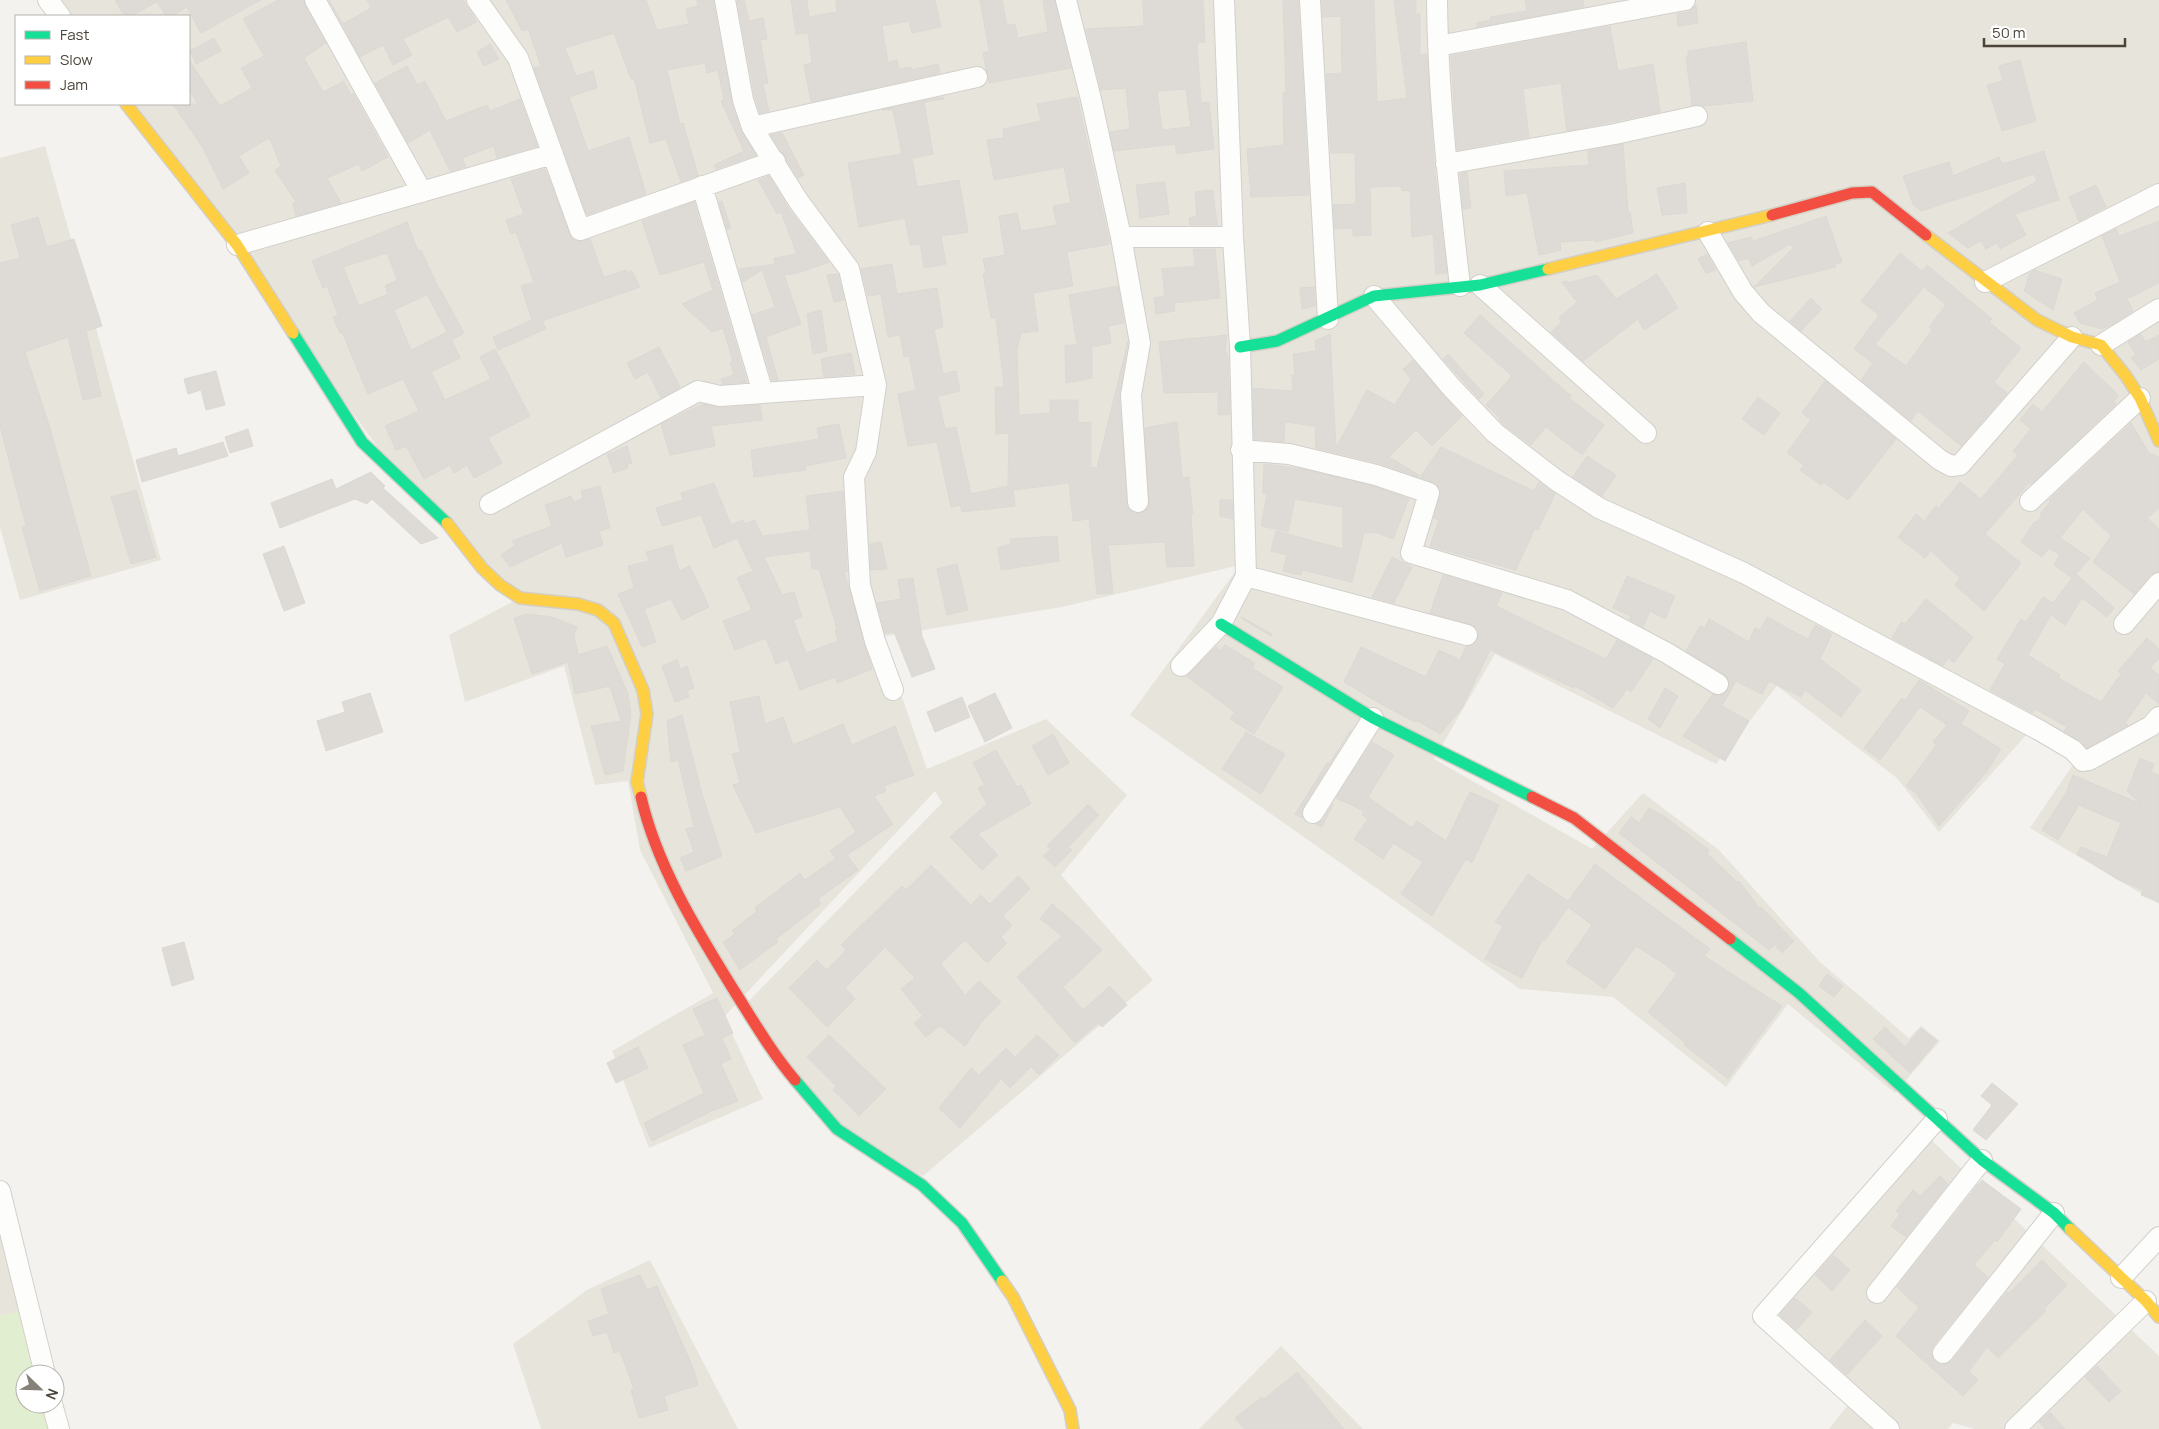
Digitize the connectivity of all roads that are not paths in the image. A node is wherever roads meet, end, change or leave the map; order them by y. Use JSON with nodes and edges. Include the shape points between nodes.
{"nodes":[{"id":1,"x":48,"y":0,"type":"edge"},
{"id":2,"x":315,"y":0,"type":"edge"},
{"id":3,"x":477,"y":0,"type":"edge"},
{"id":4,"x":725,"y":0,"type":"edge"},
{"id":5,"x":1066,"y":0,"type":"edge"},
{"id":6,"x":1224,"y":0,"type":"edge"},
{"id":7,"x":1310,"y":0,"type":"edge"},
{"id":8,"x":1437,"y":0,"type":"edge"},
{"id":9,"x":1685,"y":0,"type":"edge"},
{"id":10,"x":59,"y":15,"type":"edge"},
{"id":11,"x":1438,"y":46,"type":"junction"},
{"id":12,"x":977,"y":77,"type":"dead end"},
{"id":13,"x":127,"y":105,"type":"edge"},
{"id":14,"x":1697,"y":116,"type":"dead end"},
{"id":15,"x":752,"y":127,"type":"junction"},
{"id":16,"x":553,"y":154,"type":"junction"},
{"id":17,"x":775,"y":161,"type":"junction"},
{"id":18,"x":1446,"y":164,"type":"junction"},
{"id":19,"x":702,"y":186,"type":"junction"},
{"id":20,"x":422,"y":192,"type":"junction"},
{"id":21,"x":2159,"y":194,"type":"edge"},
{"id":22,"x":1708,"y":232,"type":"junction"},
{"id":23,"x":1233,"y":236,"type":"junction"},
{"id":24,"x":1121,"y":238,"type":"junction"},
{"id":25,"x":237,"y":245,"type":"junction"},
{"id":26,"x":1985,"y":282,"type":"junction"},
{"id":27,"x":1480,"y":285,"type":"junction"},
{"id":28,"x":1460,"y":286,"type":"junction"},
{"id":29,"x":1374,"y":296,"type":"junction"},
{"id":30,"x":2159,"y":309,"type":"edge"},
{"id":31,"x":1328,"y":319,"type":"junction"},
{"id":32,"x":2072,"y":337,"type":"junction"},
{"id":33,"x":2100,"y":345,"type":"junction"},
{"id":34,"x":1240,"y":347,"type":"junction"},
{"id":35,"x":876,"y":385,"type":"junction"},
{"id":36,"x":763,"y":392,"type":"junction"},
{"id":37,"x":2140,"y":398,"type":"junction"},
{"id":38,"x":1646,"y":433,"type":"dead end"},
{"id":39,"x":2159,"y":440,"type":"edge"},
{"id":40,"x":1241,"y":450,"type":"junction"},
{"id":41,"x":2030,"y":501,"type":"dead end"},
{"id":42,"x":1138,"y":502,"type":"dead end"},
{"id":43,"x":490,"y":504,"type":"dead end"},
{"id":44,"x":1246,"y":576,"type":"junction"},
{"id":45,"x":2159,"y":582,"type":"edge"},
{"id":46,"x":1221,"y":624,"type":"junction"},
{"id":47,"x":2124,"y":624,"type":"dead end"},
{"id":48,"x":1467,"y":635,"type":"dead end"},
{"id":49,"x":1181,"y":666,"type":"dead end"},
{"id":50,"x":1718,"y":684,"type":"dead end"},
{"id":51,"x":893,"y":690,"type":"dead end"},
{"id":52,"x":1373,"y":718,"type":"junction"},
{"id":53,"x":2156,"y":726,"type":"edge"},
{"id":54,"x":1313,"y":813,"type":"dead end"},
{"id":55,"x":1937,"y":1119,"type":"junction"},
{"id":56,"x":1982,"y":1160,"type":"junction"},
{"id":57,"x":0,"y":1190,"type":"edge"},
{"id":58,"x":2054,"y":1213,"type":"junction"},
{"id":59,"x":2159,"y":1237,"type":"edge"},
{"id":60,"x":2121,"y":1278,"type":"junction"},
{"id":61,"x":1877,"y":1292,"type":"dead end"},
{"id":62,"x":2146,"y":1301,"type":"junction"},
{"id":63,"x":2159,"y":1317,"type":"edge"},
{"id":64,"x":1943,"y":1352,"type":"dead end"},
{"id":65,"x":43,"y":1364,"type":"edge"},
{"id":66,"x":55,"y":1414,"type":"edge"},
{"id":67,"x":59,"y":1429,"type":"edge"},
{"id":68,"x":1073,"y":1429,"type":"edge"},
{"id":69,"x":1889,"y":1429,"type":"edge"},
{"id":70,"x":2015,"y":1429,"type":"edge"}],
"edges":[{"from":1,"to":10,"type":"street"},
{"from":2,"to":20,"type":"street"},
{"from":3,"to":16,"type":"street","via":[[518,58]]},
{"from":4,"to":15,"type":"street","via":[[743,100]]},
{"from":5,"to":24,"type":"street"},
{"from":6,"to":23,"type":"street"},
{"from":7,"to":31,"type":"street"},
{"from":8,"to":11,"type":"street"},
{"from":9,"to":11,"type":"street"},
{"from":11,"to":18,"type":"street"},
{"from":12,"to":15,"type":"street"},
{"from":13,"to":25,"type":"street"},
{"from":14,"to":18,"type":"street"},
{"from":15,"to":17,"type":"street"},
{"from":16,"to":19,"type":"street","via":[[580,230]]},
{"from":16,"to":20,"type":"street"},
{"from":17,"to":19,"type":"street"},
{"from":17,"to":35,"type":"street","via":[[799,202],[849,269]]},
{"from":18,"to":28,"type":"street"},
{"from":19,"to":36,"type":"street"},
{"from":20,"to":25,"type":"street"},
{"from":21,"to":26,"type":"street"},
{"from":22,"to":26,"type":"street","via":[[1852,193],[1872,192]]},
{"from":22,"to":27,"type":"street"},
{"from":22,"to":32,"type":"street","via":[[1743,292],[1761,314],[1951,466],[1960,465]]},
{"from":23,"to":24,"type":"street"},
{"from":23,"to":34,"type":"street"},
{"from":24,"to":42,"type":"street","via":[[1140,343],[1131,395]]},
{"from":25,"to":68,"type":"street","via":[[362,442],[453,528],[482,568],[520,598],[578,604],[598,610],[614,623],[643,690],[648,714],[637,782],[643,807],[659,854],[706,946],[777,1059],[837,1129],[922,1185],[962,1223],[1013,1297],[1070,1410]]},
{"from":26,"to":32,"type":"street","via":[[2037,320]]},
{"from":27,"to":28,"type":"street"},
{"from":27,"to":38,"type":"street"},
{"from":28,"to":29,"type":"street"},
{"from":29,"to":31,"type":"street"},
{"from":29,"to":53,"type":"street","via":[[1495,433],[1599,508],[1744,573],[2039,730],[2072,750],[2083,761]]},
{"from":30,"to":33,"type":"street"},
{"from":31,"to":34,"type":"street","via":[[1277,341]]},
{"from":32,"to":33,"type":"street"},
{"from":33,"to":37,"type":"street"},
{"from":34,"to":40,"type":"street"},
{"from":35,"to":36,"type":"street"},
{"from":35,"to":51,"type":"street","via":[[866,452],[854,477],[854,487],[860,585],[875,642]]},
{"from":36,"to":43,"type":"street","via":[[720,396],[698,391]]},
{"from":37,"to":39,"type":"street"},
{"from":37,"to":41,"type":"street"},
{"from":40,"to":44,"type":"street"},
{"from":40,"to":50,"type":"street","via":[[1289,454],[1429,493],[1411,553],[1567,600]]},
{"from":44,"to":46,"type":"street"},
{"from":44,"to":48,"type":"street"},
{"from":45,"to":47,"type":"street"},
{"from":46,"to":49,"type":"street"},
{"from":46,"to":52,"type":"street"},
{"from":52,"to":54,"type":"street"},
{"from":52,"to":55,"type":"street","via":[[1574,818],[1799,993]]},
{"from":55,"to":56,"type":"street"},
{"from":55,"to":69,"type":"street","via":[[1763,1316]]},
{"from":56,"to":58,"type":"street"},
{"from":56,"to":61,"type":"street"},
{"from":57,"to":65,"type":"street"},
{"from":58,"to":60,"type":"street"},
{"from":58,"to":64,"type":"street"},
{"from":59,"to":60,"type":"street"},
{"from":60,"to":62,"type":"street"},
{"from":62,"to":63,"type":"street"},
{"from":62,"to":70,"type":"street"},
{"from":66,"to":67,"type":"street"}]}
